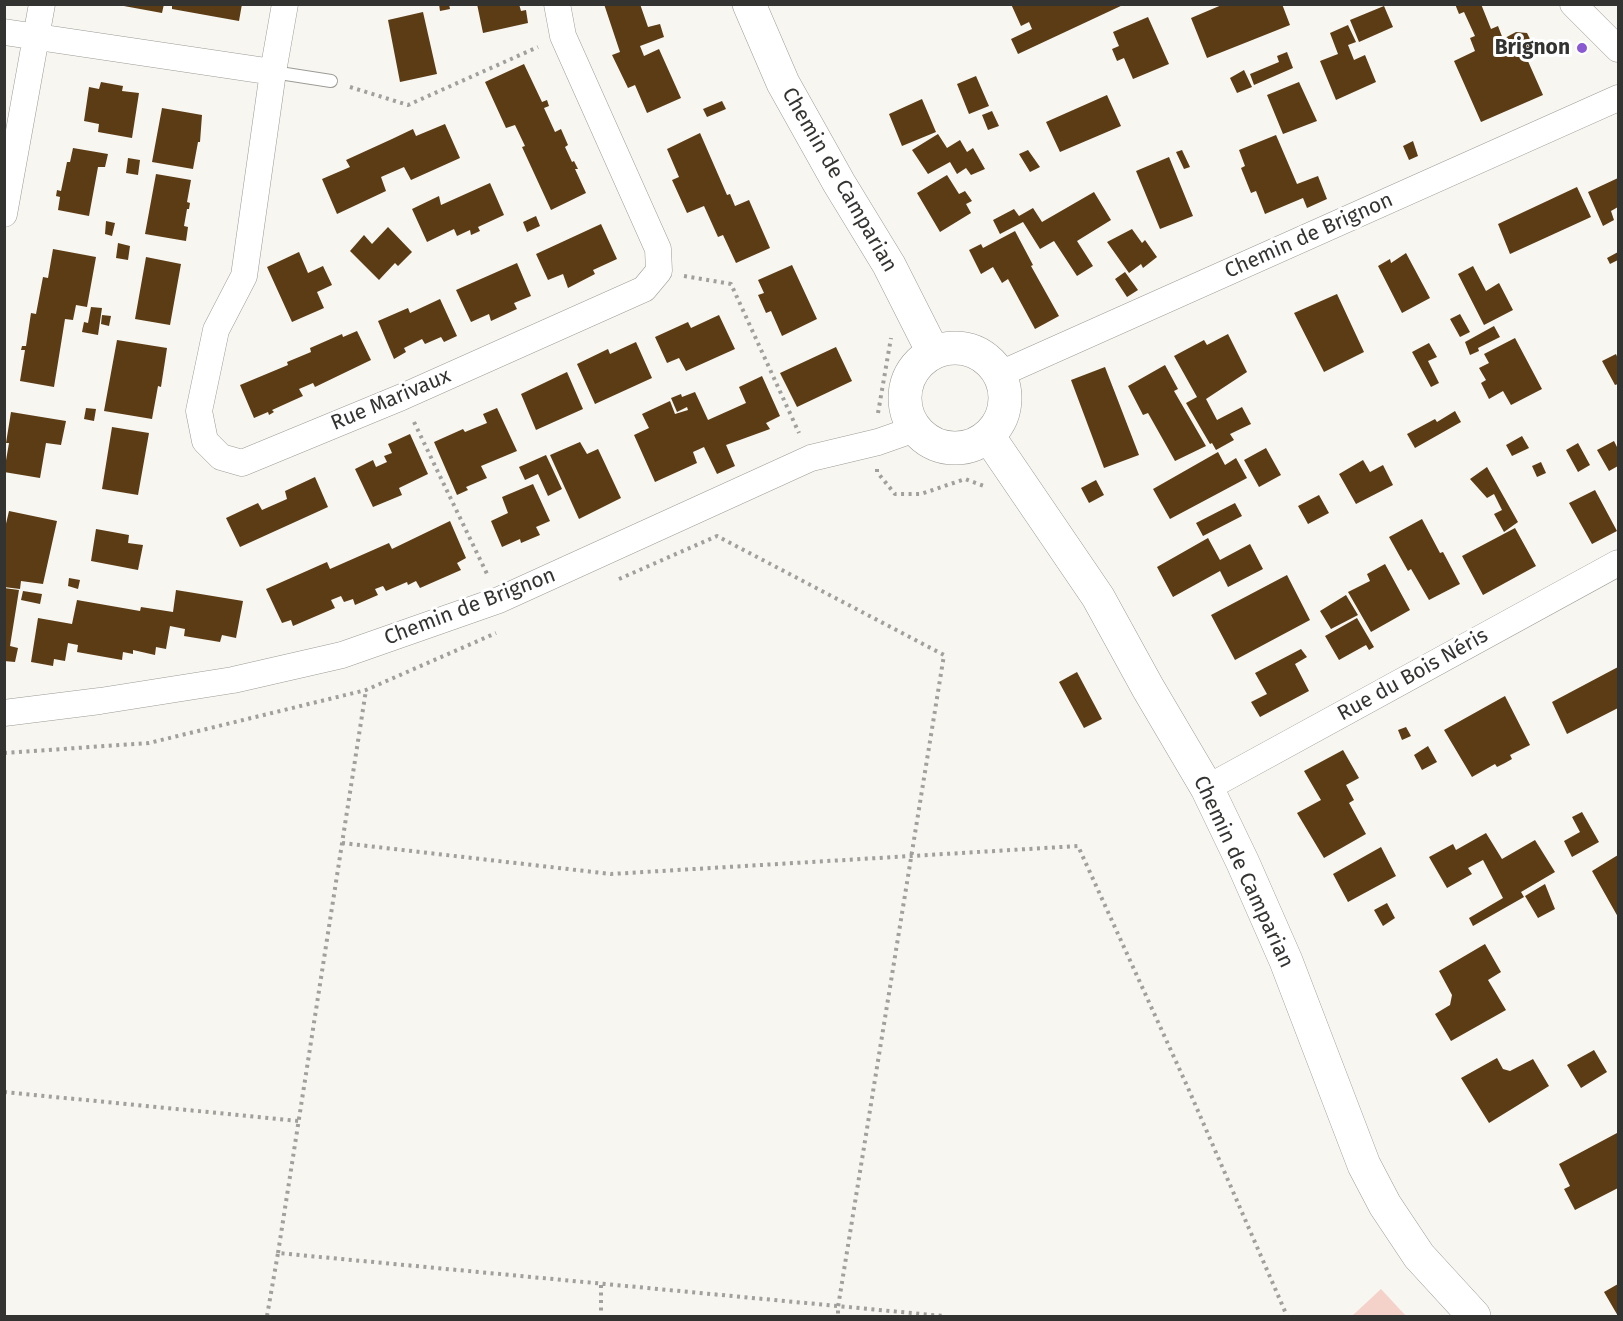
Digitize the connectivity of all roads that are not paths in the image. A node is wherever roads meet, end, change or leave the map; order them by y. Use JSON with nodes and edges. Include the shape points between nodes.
{"nodes":[{"id":1,"x":42,"y":4,"type":"edge"},
{"id":2,"x":285,"y":4,"type":"edge"},
{"id":3,"x":557,"y":4,"type":"edge"},
{"id":4,"x":749,"y":4,"type":"edge"},
{"id":5,"x":1574,"y":4,"type":"edge"},
{"id":6,"x":4,"y":32,"type":"edge"},
{"id":7,"x":36,"y":39,"type":"junction"},
{"id":8,"x":1618,"y":50,"type":"edge"},
{"id":9,"x":273,"y":72,"type":"junction"},
{"id":10,"x":331,"y":81,"type":"road end"},
{"id":11,"x":1618,"y":98,"type":"edge"},
{"id":12,"x":4,"y":214,"type":"edge"},
{"id":13,"x":933,"y":352,"type":"junction"},
{"id":14,"x":1000,"y":374,"type":"junction"},
{"id":15,"x":915,"y":429,"type":"junction"},
{"id":16,"x":989,"y":437,"type":"junction"},
{"id":17,"x":1618,"y":563,"type":"edge"},
{"id":18,"x":4,"y":713,"type":"edge"},
{"id":19,"x":1207,"y":788,"type":"junction"},
{"id":20,"x":1474,"y":1317,"type":"edge"}],
"edges":[{"from":1,"to":7,"type":"street"},
{"from":2,"to":9,"type":"street","name":"Rue Marivaux"},
{"from":3,"to":9,"type":"street","name":"Rue Marivaux","via":[[563,36],[658,249],[659,271],[644,289],[242,463],[221,457],[205,441],[199,411],[216,330],[244,276]]},
{"from":4,"to":13,"type":"main road","name":"Chemin de Camparian","via":[[783,84],[889,265]]},
{"from":5,"to":8,"type":"street"},
{"from":6,"to":7,"type":"street"},
{"from":7,"to":9,"type":"street"},
{"from":7,"to":12,"type":"street"},
{"from":9,"to":10,"type":"lane"},
{"from":11,"to":14,"type":"street","name":"Chemin de Brignon"},
{"from":13,"to":14,"type":"main road","via":[[964,348],[979,353]]},
{"from":13,"to":15,"type":"main road","via":[[911,372],[906,386],[904,401]]},
{"from":14,"to":16,"type":"main road","via":[[1005,408]]},
{"from":15,"to":16,"type":"main road","via":[[942,447],[958,449],[975,446]]},
{"from":15,"to":18,"type":"street","name":"Chemin de Brignon","via":[[811,458],[499,600],[342,655],[255,675]]},
{"from":16,"to":19,"type":"main road","name":"Chemin de Camparian","via":[[1098,597]]},
{"from":17,"to":19,"type":"street","name":"Rue du Bois Néris"},
{"from":19,"to":20,"type":"main road","name":"Chemin de Camparian","via":[[1286,962],[1364,1165],[1419,1256]]}]}
